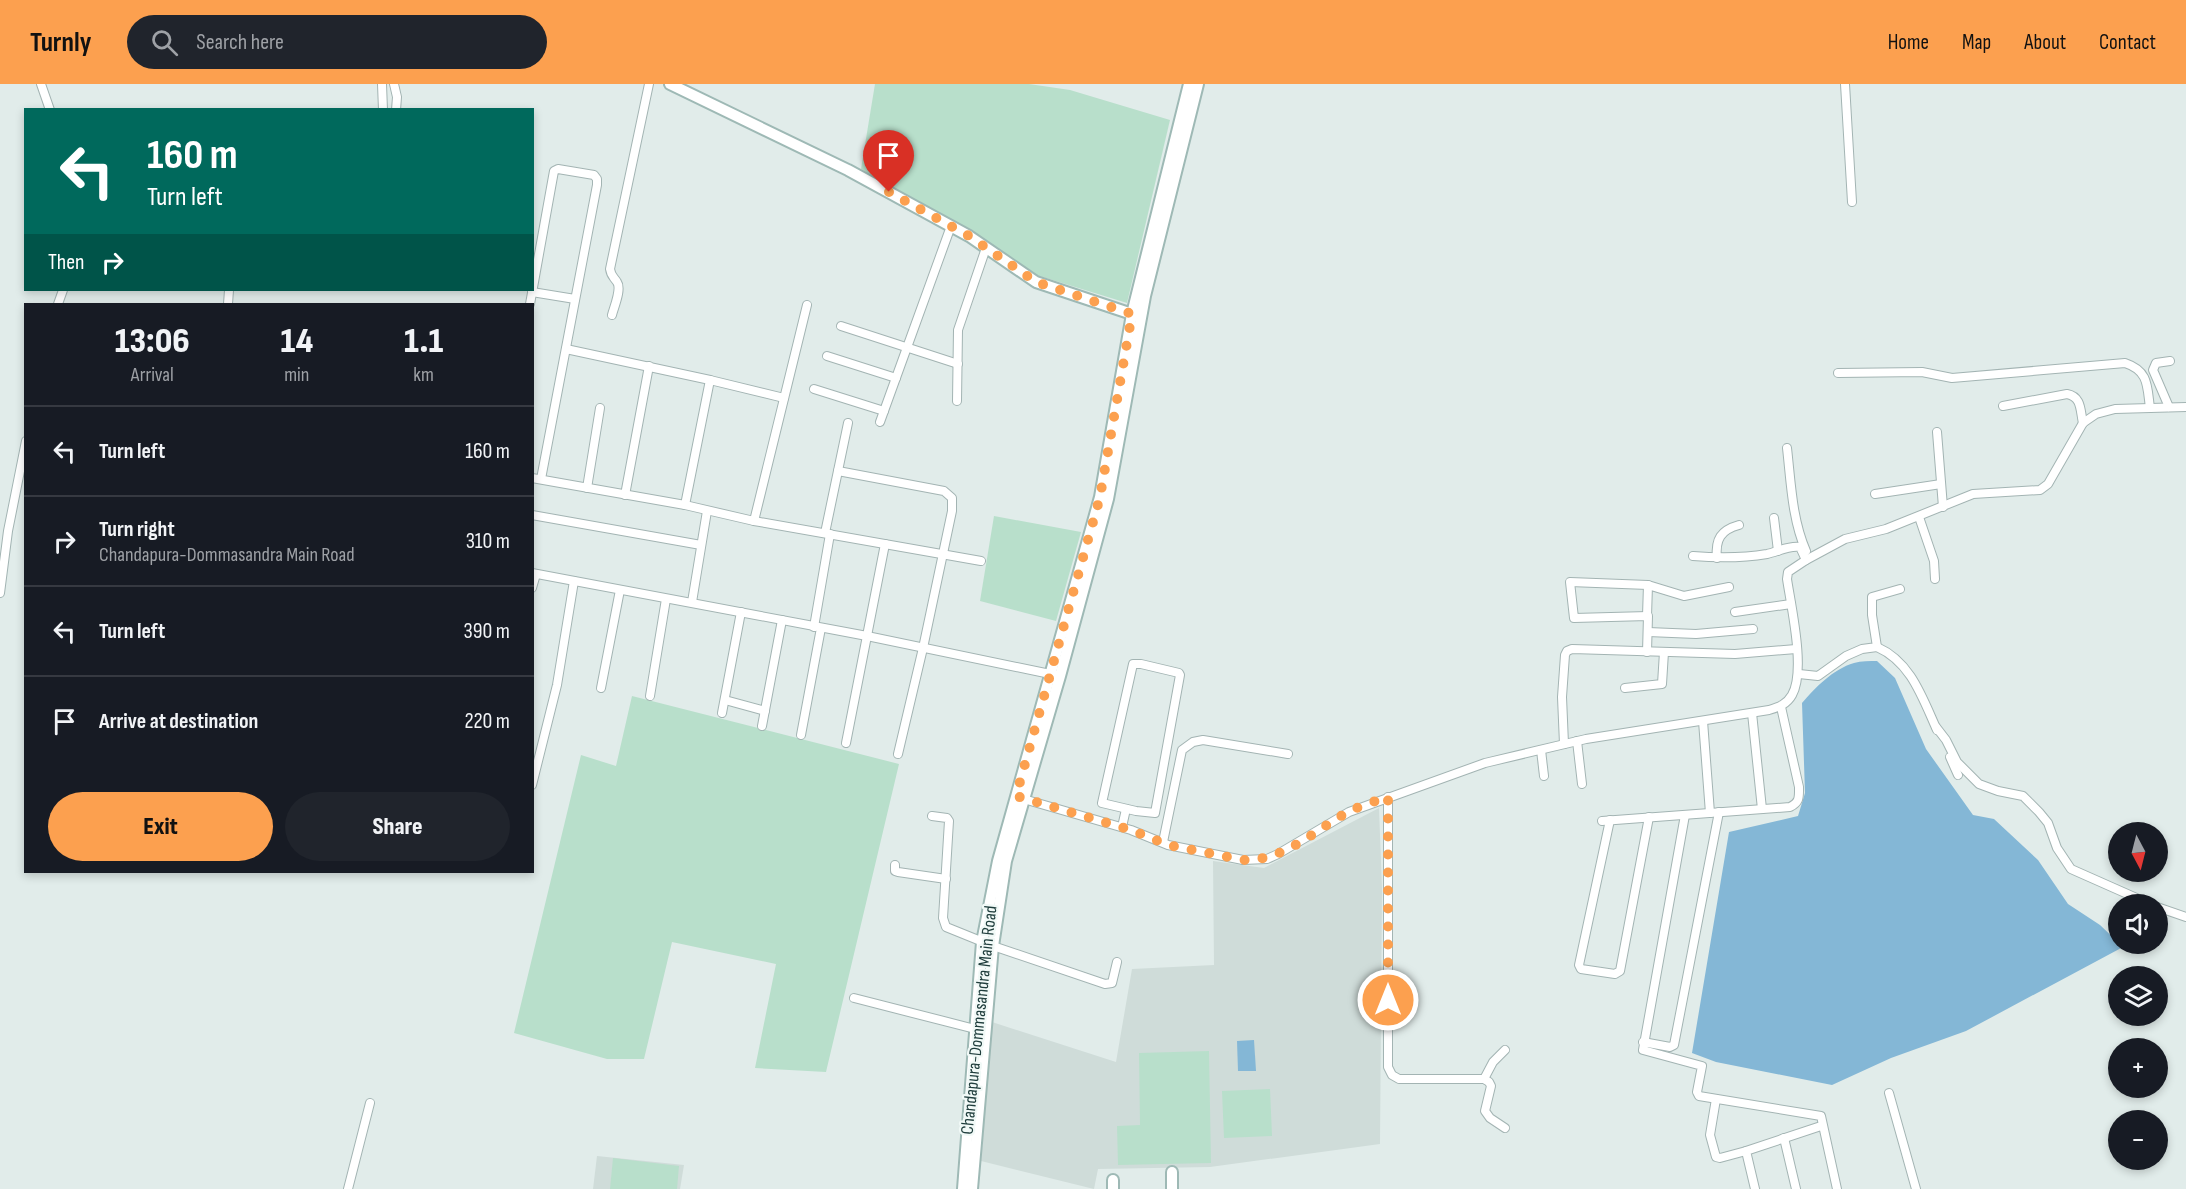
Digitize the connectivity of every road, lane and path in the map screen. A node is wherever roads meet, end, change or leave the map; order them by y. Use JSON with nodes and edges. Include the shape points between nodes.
{"nodes":[{"id":1,"x":41,"y":84,"type":"edge"},
{"id":2,"x":382,"y":84,"type":"edge"},
{"id":3,"x":394,"y":84,"type":"edge"},
{"id":4,"x":650,"y":84,"type":"edge"},
{"id":5,"x":670,"y":84,"type":"edge"},
{"id":6,"x":1189,"y":84,"type":"edge"},
{"id":7,"x":1198,"y":84,"type":"edge"},
{"id":8,"x":1845,"y":84,"type":"edge"},
{"id":9,"x":49,"y":108,"type":"edge"},
{"id":10,"x":382,"y":108,"type":"edge"},
{"id":11,"x":396,"y":108,"type":"edge"},
{"id":12,"x":1852,"y":202,"type":"dead end"},
{"id":13,"x":951,"y":226,"type":"junction"},
{"id":14,"x":986,"y":248,"type":"junction"},
{"id":15,"x":534,"y":281,"type":"edge"},
{"id":16,"x":532,"y":292,"type":"joint"},
{"id":17,"x":575,"y":298,"type":"junction"},
{"id":18,"x":530,"y":303,"type":"edge"},
{"id":19,"x":807,"y":305,"type":"dead end"},
{"id":20,"x":612,"y":315,"type":"dead end"},
{"id":21,"x":1137,"y":316,"type":"junction"},
{"id":22,"x":841,"y":326,"type":"dead end"},
{"id":23,"x":907,"y":347,"type":"junction"},
{"id":24,"x":566,"y":349,"type":"junction"},
{"id":25,"x":827,"y":356,"type":"dead end"},
{"id":26,"x":2170,"y":361,"type":"dead end"},
{"id":27,"x":958,"y":364,"type":"junction"},
{"id":28,"x":649,"y":366,"type":"junction"},
{"id":29,"x":1838,"y":373,"type":"dead end"},
{"id":30,"x":896,"y":378,"type":"junction"},
{"id":31,"x":710,"y":380,"type":"junction"},
{"id":32,"x":814,"y":389,"type":"dead end"},
{"id":33,"x":784,"y":398,"type":"junction"},
{"id":34,"x":957,"y":401,"type":"dead end"},
{"id":35,"x":2003,"y":406,"type":"dead end"},
{"id":36,"x":2169,"y":407,"type":"junction"},
{"id":37,"x":2186,"y":407,"type":"edge"},
{"id":38,"x":600,"y":408,"type":"dead end"},
{"id":39,"x":2150,"y":408,"type":"junction"},
{"id":40,"x":884,"y":411,"type":"junction"},
{"id":41,"x":880,"y":422,"type":"dead end"},
{"id":42,"x":848,"y":423,"type":"dead end"},
{"id":43,"x":2083,"y":423,"type":"junction"},
{"id":44,"x":1937,"y":432,"type":"dead end"},
{"id":45,"x":1787,"y":448,"type":"dead end"},
{"id":46,"x":24,"y":451,"type":"edge"},
{"id":47,"x":838,"y":471,"type":"junction"},
{"id":48,"x":534,"y":478,"type":"edge"},
{"id":49,"x":542,"y":479,"type":"junction"},
{"id":50,"x":1941,"y":484,"type":"junction"},
{"id":51,"x":587,"y":488,"type":"junction"},
{"id":52,"x":625,"y":495,"type":"junction"},
{"id":53,"x":1875,"y":495,"type":"dead end"},
{"id":54,"x":685,"y":505,"type":"junction"},
{"id":55,"x":1943,"y":507,"type":"junction"},
{"id":56,"x":706,"y":511,"type":"junction"},
{"id":57,"x":534,"y":514,"type":"edge"},
{"id":58,"x":1919,"y":517,"type":"junction"},
{"id":59,"x":1774,"y":518,"type":"dead end"},
{"id":60,"x":754,"y":521,"type":"junction"},
{"id":61,"x":1739,"y":525,"type":"dead end"},
{"id":62,"x":827,"y":533,"type":"junction"},
{"id":63,"x":885,"y":544,"type":"junction"},
{"id":64,"x":701,"y":545,"type":"junction"},
{"id":65,"x":1778,"y":551,"type":"junction"},
{"id":66,"x":943,"y":554,"type":"junction"},
{"id":67,"x":1694,"y":556,"type":"dead end"},
{"id":68,"x":1717,"y":558,"type":"junction"},
{"id":69,"x":1808,"y":559,"type":"junction"},
{"id":70,"x":981,"y":561,"type":"dead end"},
{"id":71,"x":534,"y":573,"type":"edge"},
{"id":72,"x":1935,"y":579,"type":"dead end"},
{"id":73,"x":574,"y":581,"type":"junction"},
{"id":74,"x":1648,"y":585,"type":"junction"},
{"id":75,"x":1729,"y":587,"type":"dead end"},
{"id":76,"x":1900,"y":589,"type":"dead end"},
{"id":77,"x":620,"y":590,"type":"junction"},
{"id":78,"x":0,"y":593,"type":"edge"},
{"id":79,"x":666,"y":599,"type":"junction"},
{"id":80,"x":692,"y":602,"type":"junction"},
{"id":81,"x":1791,"y":604,"type":"junction"},
{"id":82,"x":741,"y":612,"type":"junction"},
{"id":83,"x":1736,"y":612,"type":"dead end"},
{"id":84,"x":1647,"y":616,"type":"junction"},
{"id":85,"x":782,"y":620,"type":"junction"},
{"id":86,"x":817,"y":627,"type":"junction"},
{"id":87,"x":1753,"y":629,"type":"dead end"},
{"id":88,"x":1648,"y":632,"type":"junction"},
{"id":89,"x":867,"y":636,"type":"junction"},
{"id":90,"x":1877,"y":647,"type":"junction"},
{"id":91,"x":923,"y":648,"type":"junction"},
{"id":92,"x":1796,"y":649,"type":"junction"},
{"id":93,"x":1647,"y":652,"type":"junction"},
{"id":94,"x":1664,"y":652,"type":"junction"},
{"id":95,"x":1799,"y":674,"type":"junction"},
{"id":96,"x":1055,"y":675,"type":"junction"},
{"id":97,"x":602,"y":688,"type":"dead end"},
{"id":98,"x":1625,"y":688,"type":"dead end"},
{"id":99,"x":650,"y":696,"type":"dead end"},
{"id":100,"x":725,"y":700,"type":"junction"},
{"id":101,"x":1781,"y":707,"type":"junction"},
{"id":102,"x":765,"y":711,"type":"junction"},
{"id":103,"x":723,"y":713,"type":"dead end"},
{"id":104,"x":1752,"y":713,"type":"junction"},
{"id":105,"x":1703,"y":721,"type":"junction"},
{"id":106,"x":762,"y":726,"type":"dead end"},
{"id":107,"x":1936,"y":727,"type":"junction"},
{"id":108,"x":801,"y":735,"type":"dead end"},
{"id":109,"x":1577,"y":741,"type":"junction"},
{"id":110,"x":846,"y":743,"type":"dead end"},
{"id":111,"x":1564,"y":744,"type":"junction"},
{"id":112,"x":1541,"y":750,"type":"junction"},
{"id":113,"x":898,"y":754,"type":"dead end"},
{"id":114,"x":1288,"y":754,"type":"dead end"},
{"id":115,"x":1958,"y":775,"type":"dead end"},
{"id":116,"x":1544,"y":776,"type":"dead end"},
{"id":117,"x":534,"y":777,"type":"edge"},
{"id":118,"x":1582,"y":784,"type":"dead end"},
{"id":119,"x":1388,"y":797,"type":"junction"},
{"id":120,"x":1021,"y":798,"type":"junction"},
{"id":121,"x":1126,"y":808,"type":"junction"},
{"id":122,"x":1762,"y":809,"type":"junction"},
{"id":123,"x":1715,"y":813,"type":"junction"},
{"id":124,"x":1685,"y":815,"type":"junction"},
{"id":125,"x":932,"y":816,"type":"dead end"},
{"id":126,"x":1649,"y":818,"type":"junction"},
{"id":127,"x":1122,"y":828,"type":"junction"},
{"id":128,"x":1163,"y":842,"type":"junction"},
{"id":129,"x":895,"y":866,"type":"dead end"},
{"id":130,"x":946,"y":879,"type":"junction"},
{"id":131,"x":2127,"y":894,"type":"edge"},
{"id":132,"x":2168,"y":911,"type":"edge"},
{"id":133,"x":2186,"y":917,"type":"edge"},
{"id":134,"x":988,"y":944,"type":"junction"},
{"id":135,"x":1117,"y":962,"type":"dead end"},
{"id":136,"x":854,"y":998,"type":"dead end"},
{"id":137,"x":975,"y":1029,"type":"junction"},
{"id":138,"x":1643,"y":1042,"type":"junction"},
{"id":139,"x":1505,"y":1050,"type":"dead end"},
{"id":140,"x":1484,"y":1079,"type":"junction"},
{"id":141,"x":1889,"y":1093,"type":"dead end"},
{"id":142,"x":1716,"y":1099,"type":"junction"},
{"id":143,"x":370,"y":1103,"type":"dead end"},
{"id":144,"x":1821,"y":1126,"type":"junction"},
{"id":145,"x":1505,"y":1128,"type":"dead end"},
{"id":146,"x":1784,"y":1138,"type":"junction"},
{"id":147,"x":1746,"y":1151,"type":"junction"},
{"id":148,"x":1172,"y":1172,"type":"dead end"},
{"id":149,"x":348,"y":1189,"type":"edge"},
{"id":150,"x":963,"y":1189,"type":"edge"},
{"id":151,"x":972,"y":1189,"type":"edge"},
{"id":152,"x":1172,"y":1189,"type":"edge"},
{"id":153,"x":1755,"y":1189,"type":"edge"},
{"id":154,"x":1796,"y":1189,"type":"edge"},
{"id":155,"x":1837,"y":1189,"type":"edge"},
{"id":156,"x":1916,"y":1189,"type":"edge"}],
"edges":[{"from":1,"to":9,"type":"street"},
{"from":2,"to":10,"type":"street"},
{"from":3,"to":11,"type":"street"},
{"from":4,"to":20,"type":"street","via":[[610,269],[619,288]]},
{"from":5,"to":13,"type":"main road","via":[[848,170]]},
{"from":6,"to":21,"type":"main road","name":"Chandapura-Dommasandra Main Road"},
{"from":7,"to":21,"type":"main road","name":"Chandapura-Dommasandra Main Road"},
{"from":8,"to":12,"type":"street"},
{"from":13,"to":14,"type":"main road"},
{"from":13,"to":23,"type":"street"},
{"from":14,"to":21,"type":"main road","via":[[1036,282]]},
{"from":14,"to":27,"type":"street","via":[[958,330]]},
{"from":15,"to":17,"type":"street","via":[[554,171],[594,175],[597,179]]},
{"from":16,"to":17,"type":"street"},
{"from":16,"to":18,"type":"street"},
{"from":17,"to":24,"type":"street"},
{"from":19,"to":33,"type":"street"},
{"from":21,"to":96,"type":"main road","name":"Chandapura-Dommasandra Main Road","via":[[1108,499]]},
{"from":22,"to":23,"type":"street"},
{"from":23,"to":27,"type":"street"},
{"from":23,"to":30,"type":"street"},
{"from":24,"to":28,"type":"street"},
{"from":24,"to":49,"type":"street"},
{"from":25,"to":30,"type":"street"},
{"from":26,"to":36,"type":"street","via":[[2156,363],[2153,370]]},
{"from":27,"to":34,"type":"street"},
{"from":28,"to":31,"type":"street"},
{"from":28,"to":52,"type":"street"},
{"from":29,"to":39,"type":"street","via":[[1922,372],[1952,378],[2125,363],[2136,366],[2145,378]]},
{"from":30,"to":40,"type":"street"},
{"from":31,"to":33,"type":"street"},
{"from":31,"to":54,"type":"street"},
{"from":32,"to":40,"type":"street"},
{"from":33,"to":60,"type":"street"},
{"from":35,"to":43,"type":"street","via":[[2067,394],[2078,399]]},
{"from":36,"to":37,"type":"street"},
{"from":36,"to":39,"type":"street"},
{"from":38,"to":51,"type":"street"},
{"from":39,"to":43,"type":"street","via":[[2115,409],[2096,414]]},
{"from":40,"to":41,"type":"street"},
{"from":42,"to":47,"type":"street"},
{"from":43,"to":55,"type":"street","via":[[2048,484],[2040,490],[1979,493]]},
{"from":44,"to":50,"type":"street"},
{"from":45,"to":69,"type":"street","via":[[1794,513]]},
{"from":46,"to":78,"type":"street"},
{"from":47,"to":62,"type":"street"},
{"from":47,"to":66,"type":"street","via":[[944,491],[952,498],[952,510]]},
{"from":48,"to":49,"type":"street"},
{"from":49,"to":51,"type":"street"},
{"from":50,"to":53,"type":"street"},
{"from":50,"to":55,"type":"street"},
{"from":51,"to":52,"type":"street"},
{"from":52,"to":54,"type":"street"},
{"from":54,"to":56,"type":"street"},
{"from":55,"to":58,"type":"street"},
{"from":56,"to":60,"type":"street"},
{"from":56,"to":64,"type":"street"},
{"from":57,"to":64,"type":"street"},
{"from":58,"to":69,"type":"street","via":[[1845,538]]},
{"from":58,"to":72,"type":"street","via":[[1934,561]]},
{"from":59,"to":65,"type":"street"},
{"from":60,"to":62,"type":"street"},
{"from":61,"to":68,"type":"street","via":[[1719,536],[1715,545]]},
{"from":62,"to":63,"type":"street"},
{"from":62,"to":86,"type":"street"},
{"from":63,"to":66,"type":"street"},
{"from":63,"to":89,"type":"street"},
{"from":64,"to":80,"type":"street"},
{"from":65,"to":68,"type":"street"},
{"from":65,"to":69,"type":"street","via":[[1797,546]]},
{"from":66,"to":70,"type":"street"},
{"from":66,"to":91,"type":"street"},
{"from":67,"to":68,"type":"street"},
{"from":69,"to":81,"type":"street","via":[[1788,572]]},
{"from":71,"to":73,"type":"street"},
{"from":73,"to":77,"type":"street"},
{"from":73,"to":117,"type":"street","via":[[557,685]]},
{"from":74,"to":75,"type":"street","via":[[1684,596]]},
{"from":74,"to":84,"type":"street"},
{"from":74,"to":84,"type":"street","via":[[1570,582],[1574,618]]},
{"from":76,"to":90,"type":"street","via":[[1872,597]]},
{"from":77,"to":79,"type":"street"},
{"from":77,"to":97,"type":"street"},
{"from":79,"to":80,"type":"street"},
{"from":79,"to":99,"type":"street"},
{"from":80,"to":82,"type":"street"},
{"from":81,"to":83,"type":"street"},
{"from":81,"to":92,"type":"street"},
{"from":82,"to":85,"type":"street"},
{"from":82,"to":100,"type":"street"},
{"from":84,"to":88,"type":"street"},
{"from":85,"to":86,"type":"street"},
{"from":85,"to":102,"type":"street"},
{"from":86,"to":89,"type":"street"},
{"from":86,"to":108,"type":"street"},
{"from":87,"to":88,"type":"street"},
{"from":88,"to":93,"type":"street"},
{"from":89,"to":91,"type":"street"},
{"from":89,"to":110,"type":"street"},
{"from":90,"to":95,"type":"street","via":[[1846,656],[1818,676]]},
{"from":90,"to":107,"type":"street","via":[[1892,654],[1914,680]]},
{"from":91,"to":96,"type":"street"},
{"from":91,"to":113,"type":"street"},
{"from":92,"to":94,"type":"street","via":[[1735,654]]},
{"from":92,"to":95,"type":"street"},
{"from":93,"to":94,"type":"street"},
{"from":93,"to":111,"type":"street","via":[[1567,651],[1562,697]]},
{"from":94,"to":98,"type":"street","via":[[1662,684]]},
{"from":95,"to":101,"type":"street","via":[[1793,694]]},
{"from":96,"to":120,"type":"main road","name":"Chandapura-Dommasandra Main Road"},
{"from":100,"to":102,"type":"street"},
{"from":100,"to":103,"type":"street"},
{"from":101,"to":104,"type":"street"},
{"from":101,"to":122,"type":"street","via":[[1799,800],[1790,807]]},
{"from":102,"to":106,"type":"street"},
{"from":104,"to":105,"type":"street"},
{"from":104,"to":122,"type":"street"},
{"from":105,"to":109,"type":"street"},
{"from":105,"to":123,"type":"street"},
{"from":107,"to":115,"type":"street"},
{"from":107,"to":131,"type":"street","via":[[1957,762],[1979,784],[2023,796],[2039,812],[2071,869]]},
{"from":109,"to":111,"type":"street"},
{"from":109,"to":118,"type":"street"},
{"from":111,"to":112,"type":"street"},
{"from":112,"to":116,"type":"street"},
{"from":112,"to":119,"type":"street","via":[[1485,763]]},
{"from":114,"to":128,"type":"street","via":[[1203,740],[1186,746],[1175,777]]},
{"from":119,"to":128,"type":"street","via":[[1349,812],[1267,859],[1243,860]]},
{"from":119,"to":140,"type":"street","via":[[1388,1067],[1399,1079]]},
{"from":120,"to":127,"type":"street"},
{"from":120,"to":134,"type":"main road","name":"Chandapura-Dommasandra Main Road"},
{"from":121,"to":121,"type":"street","via":[[1102,802],[1102,798],[1132,666],[1141,664],[1179,673],[1155,813]]},
{"from":121,"to":127,"type":"street"},
{"from":122,"to":123,"type":"street"},
{"from":123,"to":124,"type":"street"},
{"from":123,"to":138,"type":"street","via":[[1674,1045]]},
{"from":124,"to":126,"type":"street"},
{"from":124,"to":138,"type":"street"},
{"from":125,"to":130,"type":"street","via":[[949,821]]},
{"from":126,"to":126,"type":"street","via":[[1620,971],[1615,974],[1581,969],[1606,821]]},
{"from":127,"to":128,"type":"street"},
{"from":129,"to":130,"type":"street","via":[[898,872]]},
{"from":130,"to":134,"type":"street","via":[[946,927]]},
{"from":132,"to":133,"type":"street"},
{"from":134,"to":135,"type":"street","via":[[1109,985]]},
{"from":134,"to":137,"type":"main road","name":"Chandapura-Dommasandra Main Road"},
{"from":134,"to":151,"type":"main road","name":"Chandapura-Dommasandra Main Road"},
{"from":136,"to":137,"type":"street"},
{"from":137,"to":150,"type":"main road","name":"Chandapura-Dommasandra Main Road"},
{"from":138,"to":142,"type":"street","via":[[1644,1051],[1702,1066],[1697,1092],[1699,1096]]},
{"from":139,"to":140,"type":"street"},
{"from":140,"to":145,"type":"street","via":[[1491,1086],[1485,1111]]},
{"from":141,"to":156,"type":"street"},
{"from":142,"to":144,"type":"street","via":[[1821,1116]]},
{"from":142,"to":147,"type":"street","via":[[1710,1135],[1716,1157]]},
{"from":143,"to":149,"type":"street"},
{"from":144,"to":146,"type":"street"},
{"from":144,"to":155,"type":"street"},
{"from":146,"to":147,"type":"street"},
{"from":146,"to":154,"type":"street"},
{"from":147,"to":153,"type":"street"},
{"from":148,"to":152,"type":"main road"}]}
